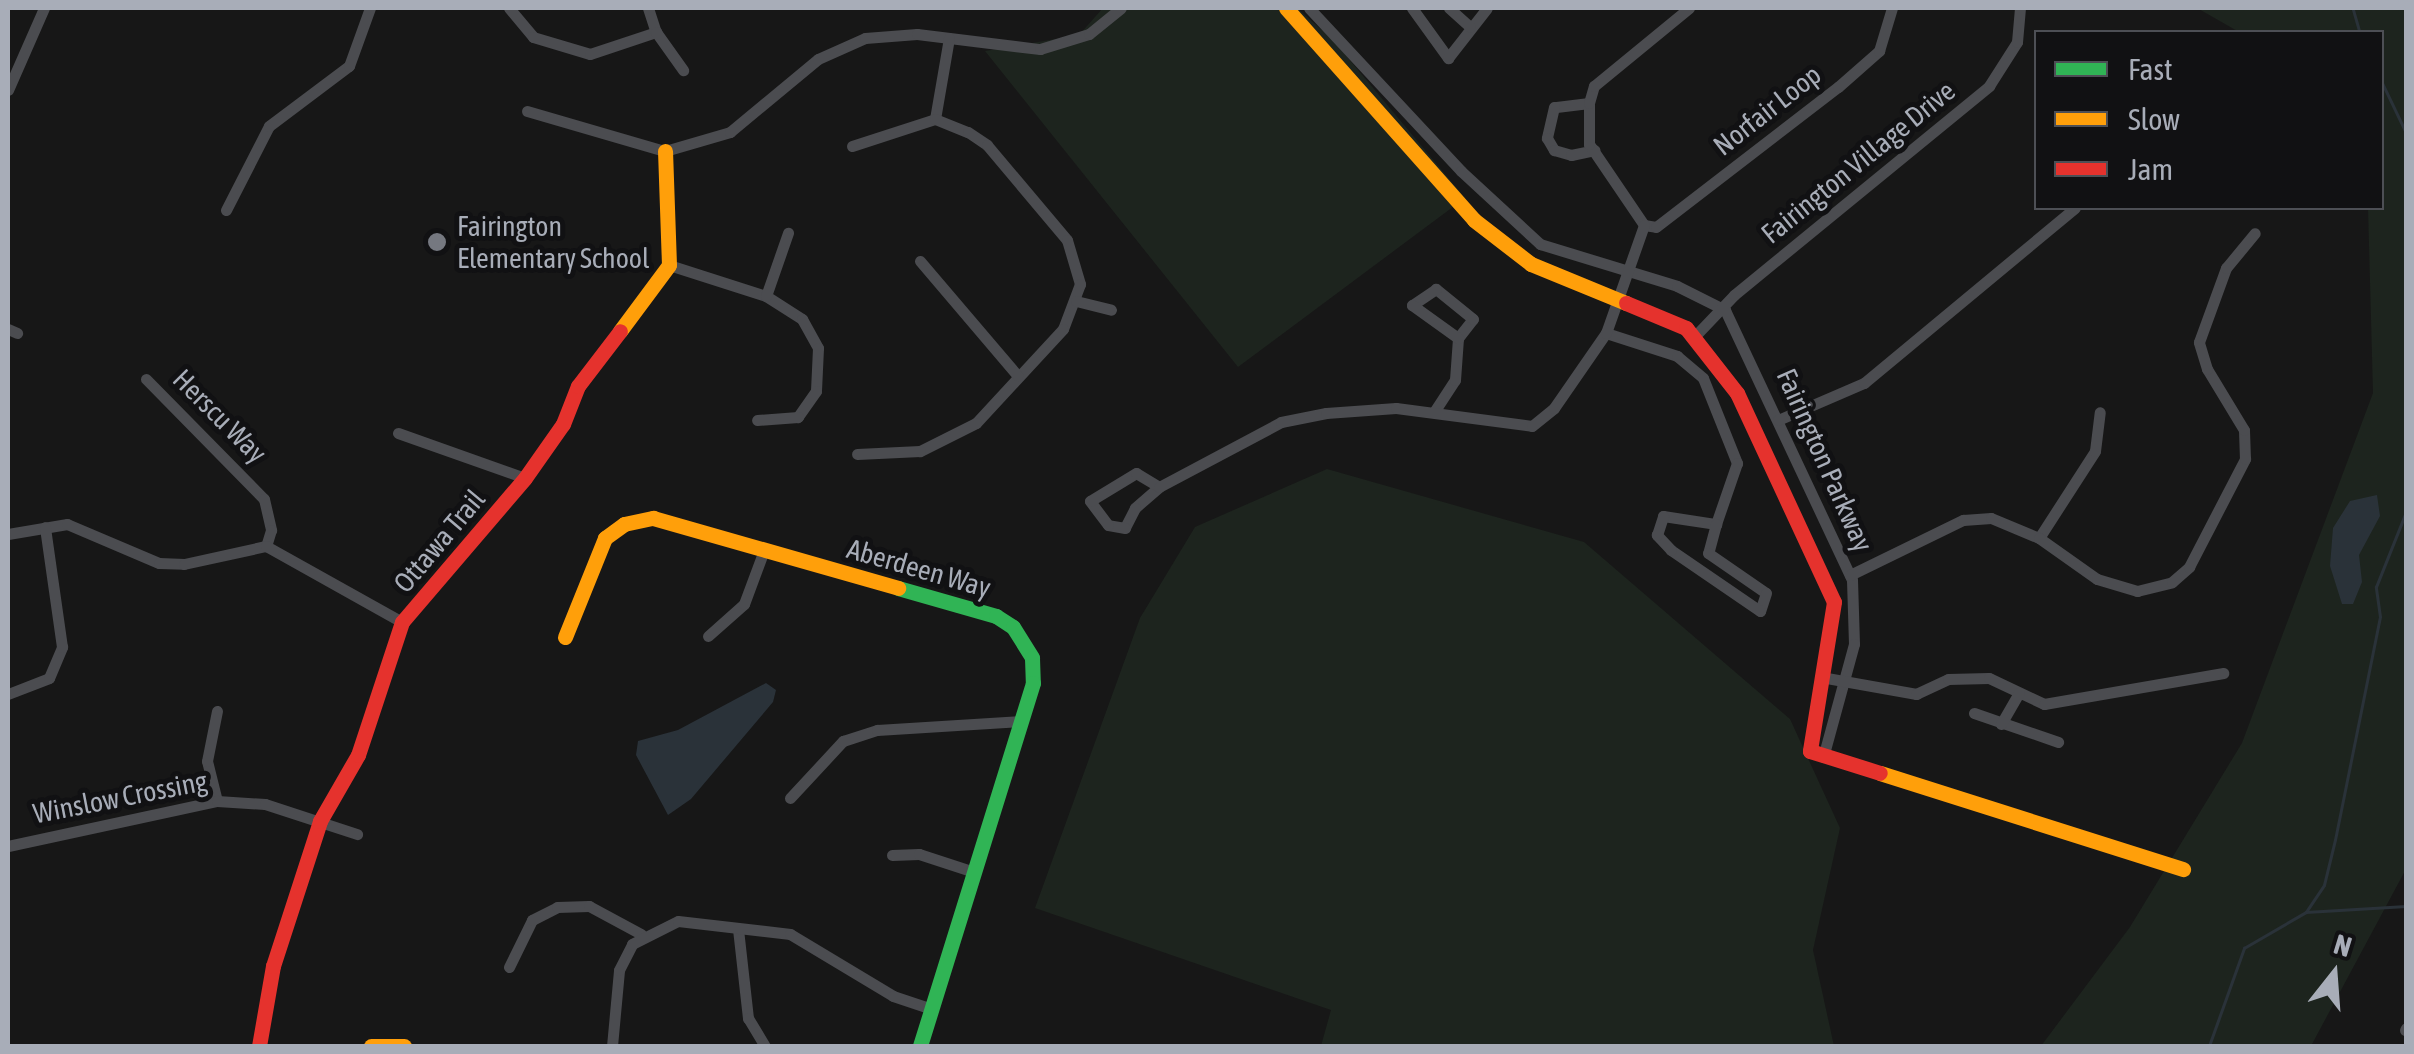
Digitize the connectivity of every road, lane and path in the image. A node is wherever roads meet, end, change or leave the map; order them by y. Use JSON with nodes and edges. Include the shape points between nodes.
{"nodes":[{"id":1,"x":44,"y":8,"type":"edge"},
{"id":2,"x":370,"y":8,"type":"edge"},
{"id":3,"x":509,"y":8,"type":"edge"},
{"id":4,"x":648,"y":8,"type":"edge"},
{"id":5,"x":1120,"y":8,"type":"edge"},
{"id":6,"x":1286,"y":8,"type":"edge"},
{"id":7,"x":1310,"y":8,"type":"edge"},
{"id":8,"x":1412,"y":8,"type":"edge"},
{"id":9,"x":1449,"y":8,"type":"edge"},
{"id":10,"x":1487,"y":8,"type":"edge"},
{"id":11,"x":1689,"y":8,"type":"edge"},
{"id":12,"x":1892,"y":8,"type":"edge"},
{"id":13,"x":2020,"y":8,"type":"edge"},
{"id":14,"x":1470,"y":27,"type":"junction"},
{"id":15,"x":656,"y":32,"type":"junction"},
{"id":16,"x":948,"y":38,"type":"junction"},
{"id":17,"x":683,"y":70,"type":"dead end"},
{"id":18,"x":8,"y":90,"type":"edge"},
{"id":19,"x":1589,"y":103,"type":"junction"},
{"id":20,"x":527,"y":112,"type":"dead end"},
{"id":21,"x":935,"y":119,"type":"junction"},
{"id":22,"x":852,"y":146,"type":"dead end"},
{"id":23,"x":1594,"y":150,"type":"junction"},
{"id":24,"x":664,"y":151,"type":"junction"},
{"id":25,"x":226,"y":210,"type":"dead end"},
{"id":26,"x":2073,"y":210,"type":"edge"},
{"id":27,"x":1644,"y":225,"type":"junction"},
{"id":28,"x":2255,"y":232,"type":"dead end"},
{"id":29,"x":788,"y":233,"type":"dead end"},
{"id":30,"x":920,"y":260,"type":"dead end"},
{"id":31,"x":669,"y":265,"type":"junction"},
{"id":32,"x":1627,"y":272,"type":"junction"},
{"id":33,"x":766,"y":296,"type":"junction"},
{"id":34,"x":1076,"y":301,"type":"junction"},
{"id":35,"x":1617,"y":304,"type":"junction"},
{"id":36,"x":1112,"y":310,"type":"dead end"},
{"id":37,"x":1724,"y":310,"type":"junction"},
{"id":38,"x":1606,"y":334,"type":"junction"},
{"id":39,"x":1695,"y":336,"type":"junction"},
{"id":40,"x":1458,"y":338,"type":"junction"},
{"id":41,"x":1018,"y":374,"type":"junction"},
{"id":42,"x":146,"y":378,"type":"dead end"},
{"id":43,"x":1434,"y":412,"type":"junction"},
{"id":44,"x":2100,"y":412,"type":"dead end"},
{"id":45,"x":758,"y":420,"type":"dead end"},
{"id":46,"x":1778,"y":420,"type":"junction"},
{"id":47,"x":398,"y":434,"type":"dead end"},
{"id":48,"x":857,"y":454,"type":"dead end"},
{"id":49,"x":525,"y":478,"type":"junction"},
{"id":50,"x":1159,"y":488,"type":"junction"},
{"id":51,"x":1716,"y":524,"type":"junction"},
{"id":52,"x":45,"y":527,"type":"junction"},
{"id":53,"x":8,"y":534,"type":"edge"},
{"id":54,"x":2040,"y":538,"type":"junction"},
{"id":55,"x":266,"y":546,"type":"junction"},
{"id":56,"x":763,"y":552,"type":"junction"},
{"id":57,"x":1850,"y":575,"type":"junction"},
{"id":58,"x":402,"y":622,"type":"junction"},
{"id":59,"x":708,"y":636,"type":"dead end"},
{"id":60,"x":564,"y":637,"type":"dead end"},
{"id":61,"x":2223,"y":673,"type":"dead end"},
{"id":62,"x":1821,"y":677,"type":"junction"},
{"id":63,"x":1846,"y":682,"type":"junction"},
{"id":64,"x":8,"y":694,"type":"edge"},
{"id":65,"x":2019,"y":694,"type":"junction"},
{"id":66,"x":217,"y":711,"type":"dead end"},
{"id":67,"x":1974,"y":713,"type":"dead end"},
{"id":68,"x":1022,"y":721,"type":"junction"},
{"id":69,"x":2001,"y":724,"type":"junction"},
{"id":70,"x":2058,"y":742,"type":"dead end"},
{"id":71,"x":1823,"y":758,"type":"junction"},
{"id":72,"x":790,"y":798,"type":"dead end"},
{"id":73,"x":217,"y":801,"type":"junction"},
{"id":74,"x":320,"y":820,"type":"junction"},
{"id":75,"x":357,"y":834,"type":"dead end"},
{"id":76,"x":8,"y":846,"type":"edge"},
{"id":77,"x":892,"y":855,"type":"dead end"},
{"id":78,"x":2184,"y":869,"type":"dead end"},
{"id":79,"x":974,"y":872,"type":"junction"},
{"id":80,"x":738,"y":929,"type":"junction"},
{"id":81,"x":641,"y":934,"type":"junction"},
{"id":82,"x":509,"y":967,"type":"dead end"},
{"id":83,"x":932,"y":1009,"type":"junction"},
{"id":84,"x":258,"y":1046,"type":"edge"},
{"id":85,"x":371,"y":1046,"type":"edge"},
{"id":86,"x":404,"y":1046,"type":"edge"},
{"id":87,"x":612,"y":1046,"type":"edge"},
{"id":88,"x":765,"y":1046,"type":"edge"},
{"id":89,"x":920,"y":1046,"type":"edge"}],
"edges":[{"from":1,"to":18,"type":"street"},
{"from":2,"to":25,"type":"street","via":[[350,66],[269,126]]},
{"from":3,"to":15,"type":"street","via":[[533,37],[590,54]]},
{"from":4,"to":15,"type":"street"},
{"from":5,"to":16,"type":"street","via":[[1090,34],[1040,49]]},
{"from":6,"to":35,"type":"street","via":[[1474,220],[1531,264]]},
{"from":7,"to":32,"type":"street","via":[[1511,222],[1540,244]]},
{"from":8,"to":14,"type":"street","via":[[1448,58]]},
{"from":9,"to":14,"type":"street"},
{"from":10,"to":14,"type":"street"},
{"from":11,"to":19,"type":"street","via":[[1594,86]]},
{"from":12,"to":27,"type":"street","name":"Norfair Loop","via":[[1879,51],[1838,87],[1656,226]]},
{"from":13,"to":37,"type":"street","name":"Fairington Village Drive","via":[[2017,42],[1989,86],[1734,295]]},
{"from":15,"to":17,"type":"street"},
{"from":16,"to":21,"type":"street"},
{"from":16,"to":24,"type":"street","via":[[886,35],[838,49],[730,132]]},
{"from":19,"to":23,"type":"street"},
{"from":19,"to":23,"type":"street","via":[[1554,108],[1547,138],[1554,150],[1570,155]]},
{"from":20,"to":24,"type":"street"},
{"from":21,"to":22,"type":"street"},
{"from":21,"to":34,"type":"street","via":[[987,145],[1041,206],[1076,260]]},
{"from":23,"to":27,"type":"street"},
{"from":24,"to":31,"type":"street"},
{"from":26,"to":46,"type":"street","via":[[1864,384]]},
{"from":27,"to":32,"type":"street"},
{"from":28,"to":54,"type":"street","via":[[2231,258],[2199,342],[2207,369],[2244,430],[2245,459],[2188,567],[2154,590],[2137,591],[2097,579]]},
{"from":29,"to":33,"type":"street"},
{"from":30,"to":41,"type":"street"},
{"from":31,"to":33,"type":"street"},
{"from":31,"to":49,"type":"street","name":"Ottawa Trail","via":[[578,386],[563,424]]},
{"from":32,"to":35,"type":"street"},
{"from":32,"to":37,"type":"street"},
{"from":33,"to":45,"type":"street","via":[[802,318],[821,370],[798,417]]},
{"from":34,"to":36,"type":"street"},
{"from":34,"to":41,"type":"street","via":[[1045,352]]},
{"from":35,"to":38,"type":"street"},
{"from":35,"to":39,"type":"street"},
{"from":37,"to":39,"type":"street","name":"Fairington Village Drive"},
{"from":37,"to":46,"type":"street","name":"Fairington Parkway"},
{"from":38,"to":43,"type":"street","via":[[1554,408],[1532,426]]},
{"from":38,"to":51,"type":"street","via":[[1678,356],[1703,378],[1737,463]]},
{"from":39,"to":62,"type":"street","name":"Fairington Parkway","via":[[1737,392],[1825,572],[1834,602]]},
{"from":40,"to":40,"type":"street","via":[[1443,327],[1412,305],[1436,289],[1473,319]]},
{"from":40,"to":43,"type":"street","via":[[1454,380]]},
{"from":41,"to":48,"type":"street","via":[[1004,399],[945,440],[920,450]]},
{"from":42,"to":55,"type":"street","name":"Herscu Way","via":[[264,499],[271,530]]},
{"from":43,"to":50,"type":"street","via":[[1368,406],[1281,422]]},
{"from":44,"to":54,"type":"street","via":[[2096,451]]},
{"from":46,"to":57,"type":"street","name":"Fairington Parkway"},
{"from":47,"to":49,"type":"street"},
{"from":49,"to":58,"type":"street","name":"Ottawa Trail"},
{"from":50,"to":50,"type":"street","via":[[1136,473],[1090,501],[1108,525],[1125,528],[1135,508]]},
{"from":51,"to":51,"type":"street","via":[[1708,554],[1766,593],[1760,610],[1658,534],[1663,516]]},
{"from":52,"to":53,"type":"street"},
{"from":52,"to":55,"type":"street","via":[[90,528],[159,563]]},
{"from":52,"to":64,"type":"street","via":[[62,647],[49,678]]},
{"from":54,"to":57,"type":"street","via":[[1991,518],[1963,520]]},
{"from":55,"to":58,"type":"street"},
{"from":56,"to":59,"type":"street","via":[[744,604]]},
{"from":56,"to":60,"type":"street","name":"Aberdeen Way","via":[[653,518],[624,524],[604,538],[591,562]]},
{"from":56,"to":68,"type":"street","name":"Aberdeen Way","via":[[996,616],[1012,626],[1032,658]]},
{"from":57,"to":63,"type":"street","name":"Fairington Parkway","via":[[1854,644]]},
{"from":58,"to":74,"type":"street","name":"Ottawa Trail","via":[[358,755]]},
{"from":61,"to":65,"type":"street","via":[[2101,699],[2044,704]]},
{"from":62,"to":63,"type":"street"},
{"from":62,"to":71,"type":"street","name":"Fairington Parkway","via":[[1808,744]]},
{"from":63,"to":65,"type":"street","via":[[1916,694],[1948,679],[1989,678]]},
{"from":63,"to":71,"type":"street","name":"Fairington Parkway"},
{"from":65,"to":69,"type":"street"},
{"from":66,"to":73,"type":"street","via":[[208,760]]},
{"from":67,"to":69,"type":"street"},
{"from":68,"to":72,"type":"street","via":[[877,730],[843,740]]},
{"from":68,"to":79,"type":"street","name":"Aberdeen Way"},
{"from":69,"to":70,"type":"street"},
{"from":71,"to":78,"type":"street"},
{"from":73,"to":74,"type":"street","name":"Winslow Crossing","via":[[265,804]]},
{"from":73,"to":76,"type":"street","name":"Winslow Crossing"},
{"from":74,"to":75,"type":"street","name":"Winslow Crossing"},
{"from":74,"to":84,"type":"street","name":"Ottawa Trail","via":[[273,966]]},
{"from":77,"to":79,"type":"street","via":[[919,854]]},
{"from":79,"to":83,"type":"street","name":"Aberdeen Way"},
{"from":80,"to":81,"type":"street","via":[[678,921]]},
{"from":80,"to":83,"type":"street","via":[[805,939],[893,996]]},
{"from":80,"to":88,"type":"street","via":[[748,1018]]},
{"from":81,"to":82,"type":"street","via":[[588,906],[557,907],[532,920]]},
{"from":81,"to":87,"type":"street","via":[[619,970]]},
{"from":83,"to":89,"type":"street","name":"Aberdeen Way"},
{"from":85,"to":86,"type":"street"}]}
